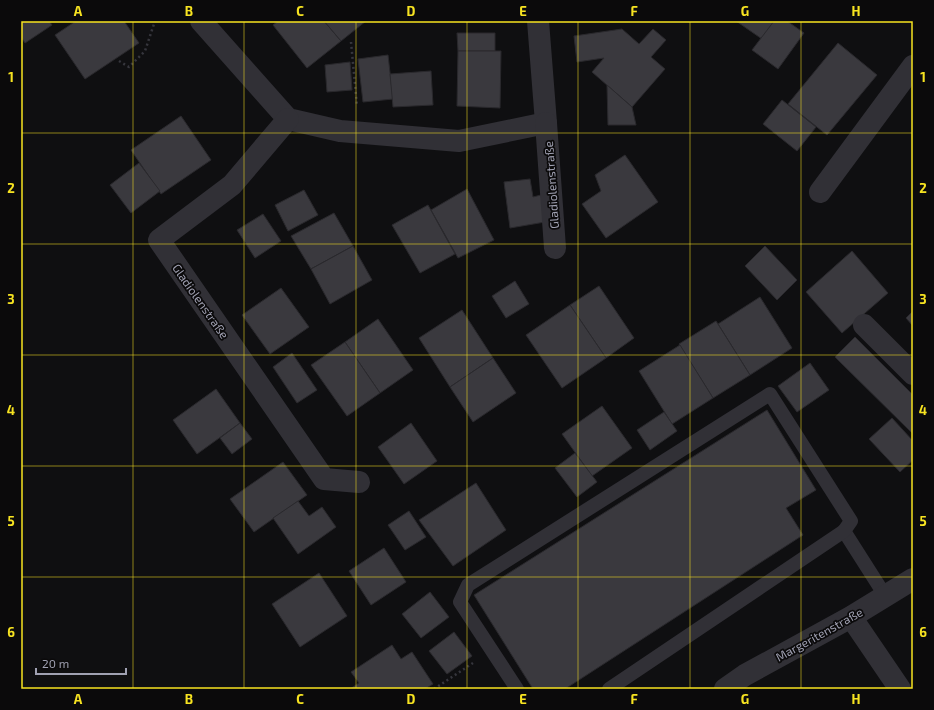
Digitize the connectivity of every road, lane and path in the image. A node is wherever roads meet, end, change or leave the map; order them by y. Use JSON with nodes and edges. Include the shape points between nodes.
{"nodes":[{"id":1,"x":155,"y":21,"type":"edge"},
{"id":2,"x":201,"y":21,"type":"edge"},
{"id":3,"x":538,"y":21,"type":"edge"},
{"id":4,"x":352,"y":42,"type":"dead end"},
{"id":5,"x":119,"y":61,"type":"dead end"},
{"id":6,"x":913,"y":66,"type":"edge"},
{"id":7,"x":288,"y":119,"type":"junction"},
{"id":8,"x":546,"y":123,"type":"junction"},
{"id":9,"x":358,"y":133,"type":"junction"},
{"id":10,"x":820,"y":192,"type":"dead end"},
{"id":11,"x":555,"y":248,"type":"dead end"},
{"id":12,"x":864,"y":324,"type":"dead end"},
{"id":13,"x":913,"y":374,"type":"edge"},
{"id":14,"x":359,"y":482,"type":"dead end"},
{"id":15,"x":844,"y":531,"type":"junction"},
{"id":16,"x":913,"y":579,"type":"edge"},
{"id":17,"x":886,"y":597,"type":"junction"},
{"id":18,"x":851,"y":617,"type":"junction"},
{"id":19,"x":492,"y":650,"type":"junction"},
{"id":20,"x":434,"y":689,"type":"edge"},
{"id":21,"x":517,"y":689,"type":"edge"},
{"id":22,"x":609,"y":689,"type":"edge"},
{"id":23,"x":725,"y":689,"type":"edge"},
{"id":24,"x":900,"y":689,"type":"edge"}],
"edges":[{"from":1,"to":5,"type":"path","via":[[145,51],[129,67]]},
{"from":2,"to":7,"type":"street"},
{"from":3,"to":8,"type":"street","name":"Gladiolenstraße"},
{"from":4,"to":9,"type":"path"},
{"from":6,"to":10,"type":"street"},
{"from":7,"to":9,"type":"street","name":"Gladiolenstraße"},
{"from":7,"to":14,"type":"street","name":"Gladiolenstraße","via":[[232,185],[159,240],[324,480]]},
{"from":8,"to":9,"type":"street","name":"Gladiolenstraße","via":[[459,141]]},
{"from":8,"to":11,"type":"street","name":"Gladiolenstraße"},
{"from":12,"to":13,"type":"street"},
{"from":15,"to":17,"type":"lane"},
{"from":15,"to":19,"type":"lane","via":[[852,521],[770,394],[468,585],[460,602]]},
{"from":15,"to":22,"type":"lane"},
{"from":16,"to":17,"type":"street","name":"Margeritenstraße"},
{"from":17,"to":18,"type":"street","name":"Margeritenstraße"},
{"from":18,"to":23,"type":"street","name":"Margeritenstraße","via":[[745,675]]},
{"from":18,"to":24,"type":"street"},
{"from":19,"to":20,"type":"path"},
{"from":19,"to":21,"type":"lane"}]}
